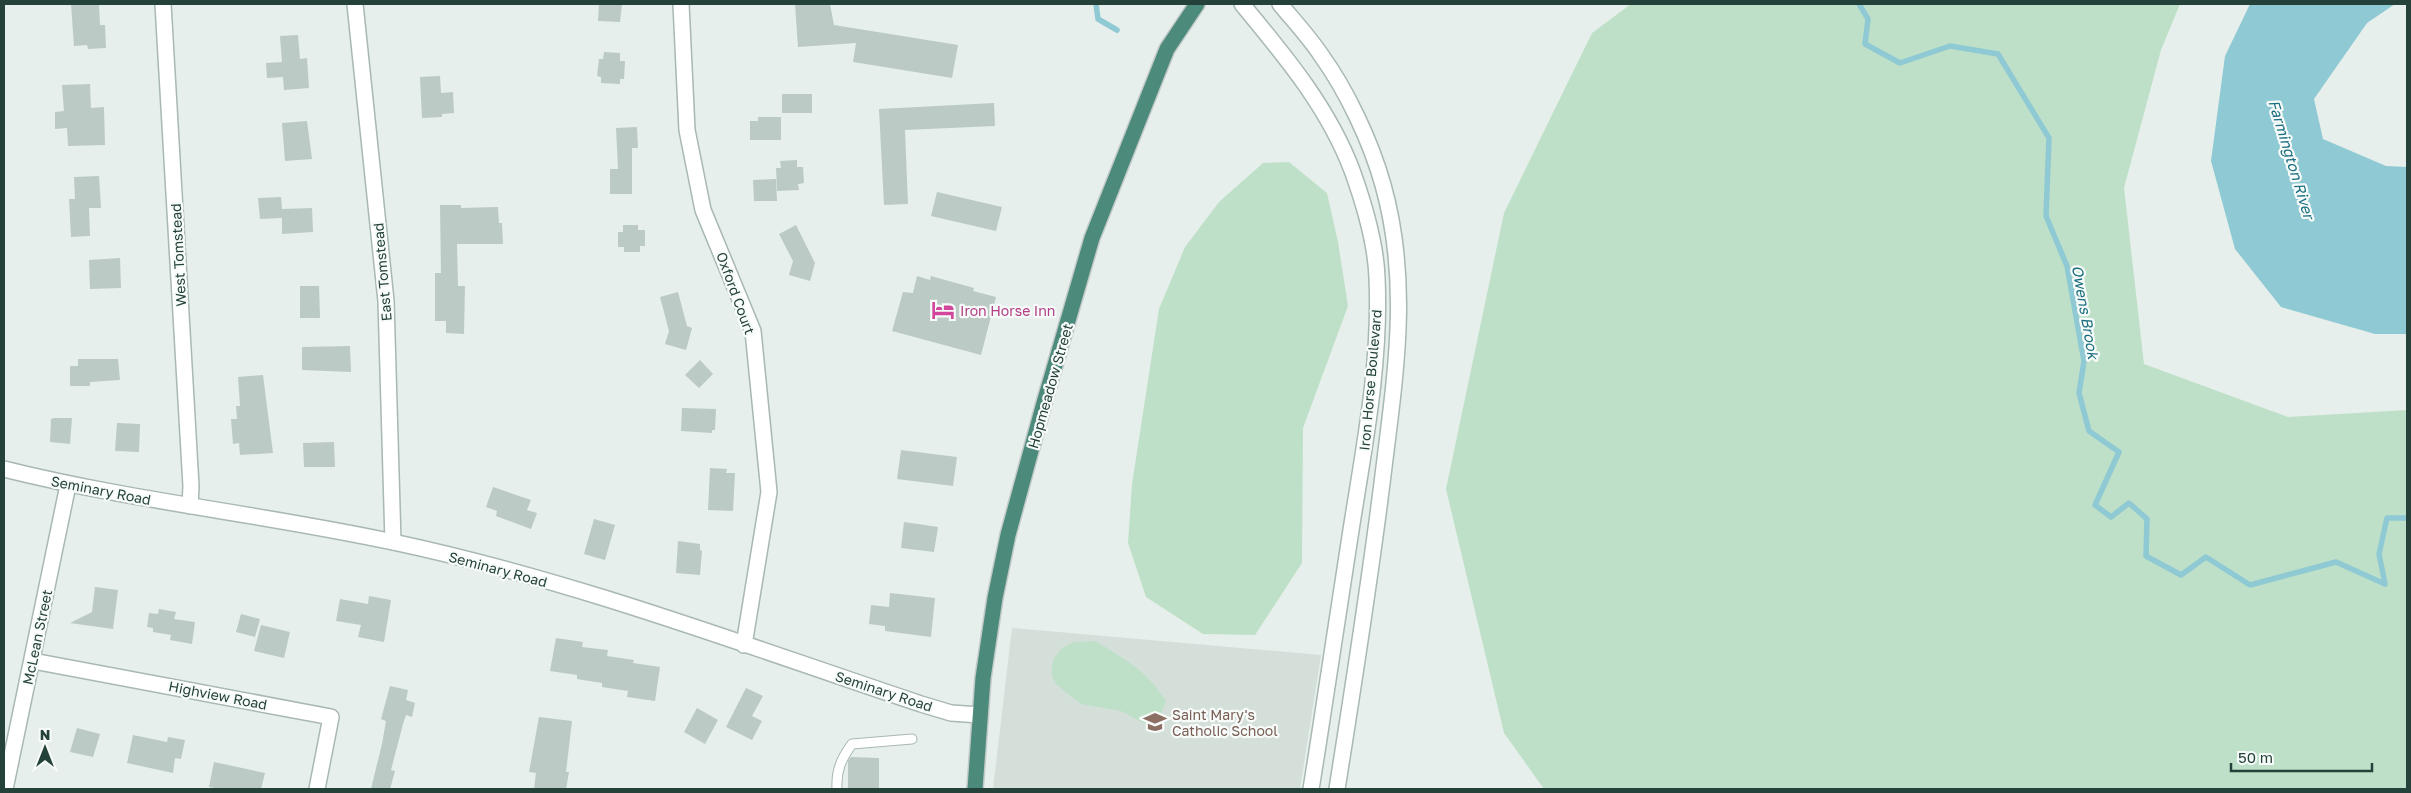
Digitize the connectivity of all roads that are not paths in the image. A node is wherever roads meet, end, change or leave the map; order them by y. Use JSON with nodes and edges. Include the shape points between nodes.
{"nodes":[{"id":1,"x":163,"y":4,"type":"edge"},
{"id":2,"x":355,"y":4,"type":"edge"},
{"id":3,"x":681,"y":4,"type":"edge"},
{"id":4,"x":1197,"y":4,"type":"edge"},
{"id":5,"x":1242,"y":4,"type":"edge"},
{"id":6,"x":1280,"y":4,"type":"edge"},
{"id":7,"x":4,"y":469,"type":"edge"},
{"id":8,"x":68,"y":485,"type":"junction"},
{"id":9,"x":190,"y":506,"type":"junction"},
{"id":10,"x":392,"y":542,"type":"junction"},
{"id":11,"x":744,"y":645,"type":"junction"},
{"id":12,"x":33,"y":661,"type":"junction"},
{"id":13,"x":980,"y":715,"type":"junction"},
{"id":14,"x":912,"y":739,"type":"dead end"},
{"id":15,"x":5,"y":789,"type":"edge"},
{"id":16,"x":317,"y":789,"type":"edge"},
{"id":17,"x":837,"y":789,"type":"edge"},
{"id":18,"x":975,"y":789,"type":"edge"},
{"id":19,"x":1312,"y":789,"type":"edge"},
{"id":20,"x":1337,"y":789,"type":"edge"}],
"edges":[{"from":1,"to":9,"type":"street","name":"West Tomstead"},
{"from":2,"to":10,"type":"street","name":"East Tomstead","via":[[386,301]]},
{"from":3,"to":11,"type":"street","name":"Oxford Court","via":[[687,130],[703,210],[753,331],[769,492]]},
{"from":4,"to":13,"type":"highway","name":"Hopmeadow Street","via":[[1167,49],[1092,238],[1008,535],[989,636]]},
{"from":5,"to":19,"type":"street","name":"Iron Horse Boulevard","via":[[1300,74],[1326,117],[1352,172],[1366,218],[1378,278],[1377,339],[1370,408]]},
{"from":6,"to":20,"type":"street","name":"Iron Horse Boulevard","via":[[1322,56],[1363,127],[1383,184],[1399,276],[1399,340],[1378,514]]},
{"from":7,"to":8,"type":"street","name":"Seminary Road"},
{"from":8,"to":9,"type":"street","name":"Seminary Road"},
{"from":8,"to":12,"type":"street","name":"McLean Street"},
{"from":9,"to":10,"type":"street","name":"Seminary Road"},
{"from":10,"to":11,"type":"street","name":"Seminary Road","via":[[578,590]]},
{"from":11,"to":13,"type":"street","name":"Seminary Road","via":[[921,704]]},
{"from":12,"to":15,"type":"street","name":"McLean Street"},
{"from":12,"to":16,"type":"street","name":"Highview Road","via":[[331,717]]},
{"from":13,"to":18,"type":"highway","name":"Hopmeadow Street"},
{"from":14,"to":17,"type":"lane","via":[[852,744],[836,775]]}]}
